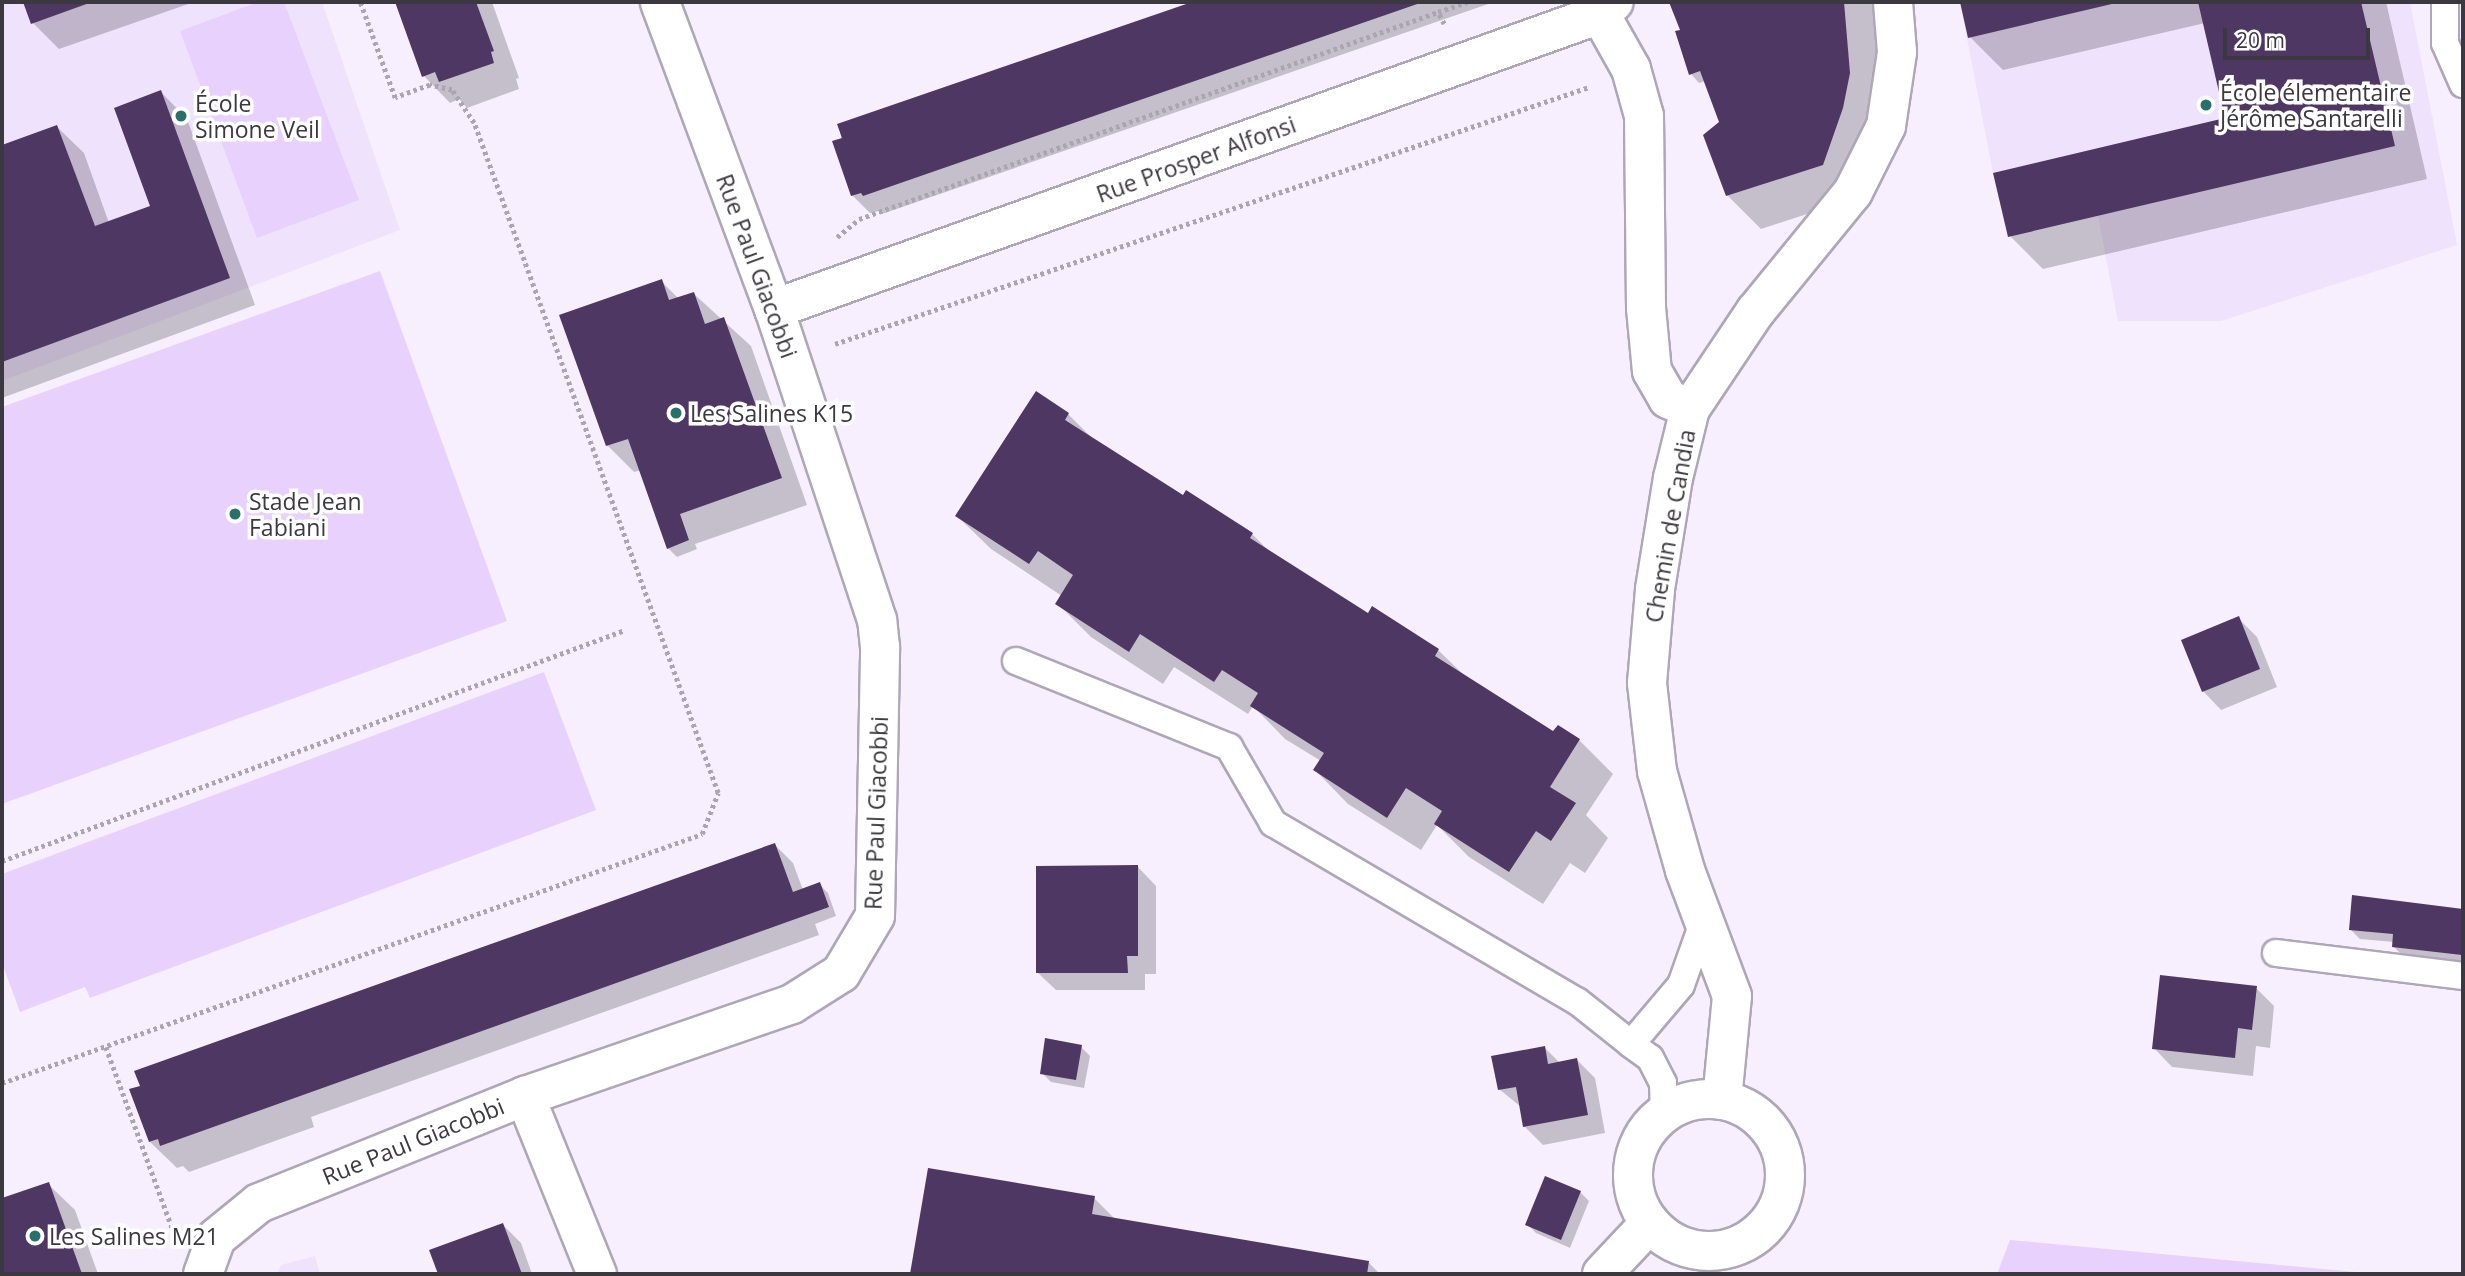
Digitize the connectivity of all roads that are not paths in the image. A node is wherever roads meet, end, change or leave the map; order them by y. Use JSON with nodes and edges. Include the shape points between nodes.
{"nodes":[{"id":1,"x":660,"y":2,"type":"edge"},
{"id":2,"x":1893,"y":2,"type":"edge"},
{"id":3,"x":2445,"y":2,"type":"edge"},
{"id":4,"x":1607,"y":8,"type":"edge"},
{"id":5,"x":2463,"y":84,"type":"edge"},
{"id":6,"x":774,"y":309,"type":"junction"},
{"id":7,"x":1690,"y":409,"type":"junction"},
{"id":8,"x":1017,"y":661,"type":"dead end"},
{"id":9,"x":1704,"y":920,"type":"junction"},
{"id":10,"x":2276,"y":953,"type":"dead end"},
{"id":11,"x":2463,"y":976,"type":"edge"},
{"id":12,"x":1631,"y":1044,"type":"junction"},
{"id":13,"x":525,"y":1096,"type":"junction"},
{"id":14,"x":1722,"y":1100,"type":"junction"},
{"id":15,"x":1664,"y":1113,"type":"junction"},
{"id":16,"x":1650,"y":1223,"type":"junction"},
{"id":17,"x":203,"y":1274,"type":"edge"},
{"id":18,"x":597,"y":1274,"type":"edge"},
{"id":19,"x":1602,"y":1274,"type":"edge"}],
"edges":[{"from":1,"to":6,"type":"street","name":"Rue Paul Giacobbi"},
{"from":2,"to":7,"type":"street","name":"Chemin de Candia","via":[[1897,52],[1886,126],[1859,181],[1755,312]]},
{"from":3,"to":5,"type":"lane","via":[[2445,43]]},
{"from":4,"to":6,"type":"street","name":"Rue Prosper Alfonsi"},
{"from":4,"to":7,"type":"street","via":[[1632,69],[1644,116],[1646,308],[1652,371],[1668,399]]},
{"from":6,"to":13,"type":"street","name":"Rue Paul Giacobbi","via":[[877,620],[875,916],[841,973],[792,1004]]},
{"from":7,"to":9,"type":"street","name":"Chemin de Candia","via":[[1657,577],[1647,683],[1657,771]]},
{"from":8,"to":12,"type":"lane","via":[[1229,747],[1273,822],[1577,1001]]},
{"from":9,"to":12,"type":"lane","via":[[1681,985]]},
{"from":9,"to":14,"type":"street","name":"Chemin de Candia","via":[[1732,996]]},
{"from":10,"to":11,"type":"lane"},
{"from":12,"to":15,"type":"lane","via":[[1650,1058],[1663,1083]]},
{"from":13,"to":17,"type":"street","name":"Rue Paul Giacobbi","via":[[259,1203],[216,1238]]},
{"from":13,"to":18,"type":"street"},
{"from":14,"to":15,"type":"street","via":[[1682,1104]]},
{"from":14,"to":16,"type":"street","via":[[1745,1108],[1764,1122],[1779,1142],[1784,1190],[1776,1214],[1760,1232],[1739,1245],[1715,1251],[1691,1250],[1668,1240]]},
{"from":15,"to":16,"type":"street","via":[[1643,1137],[1635,1158],[1638,1204]]},
{"from":16,"to":19,"type":"street"}]}
